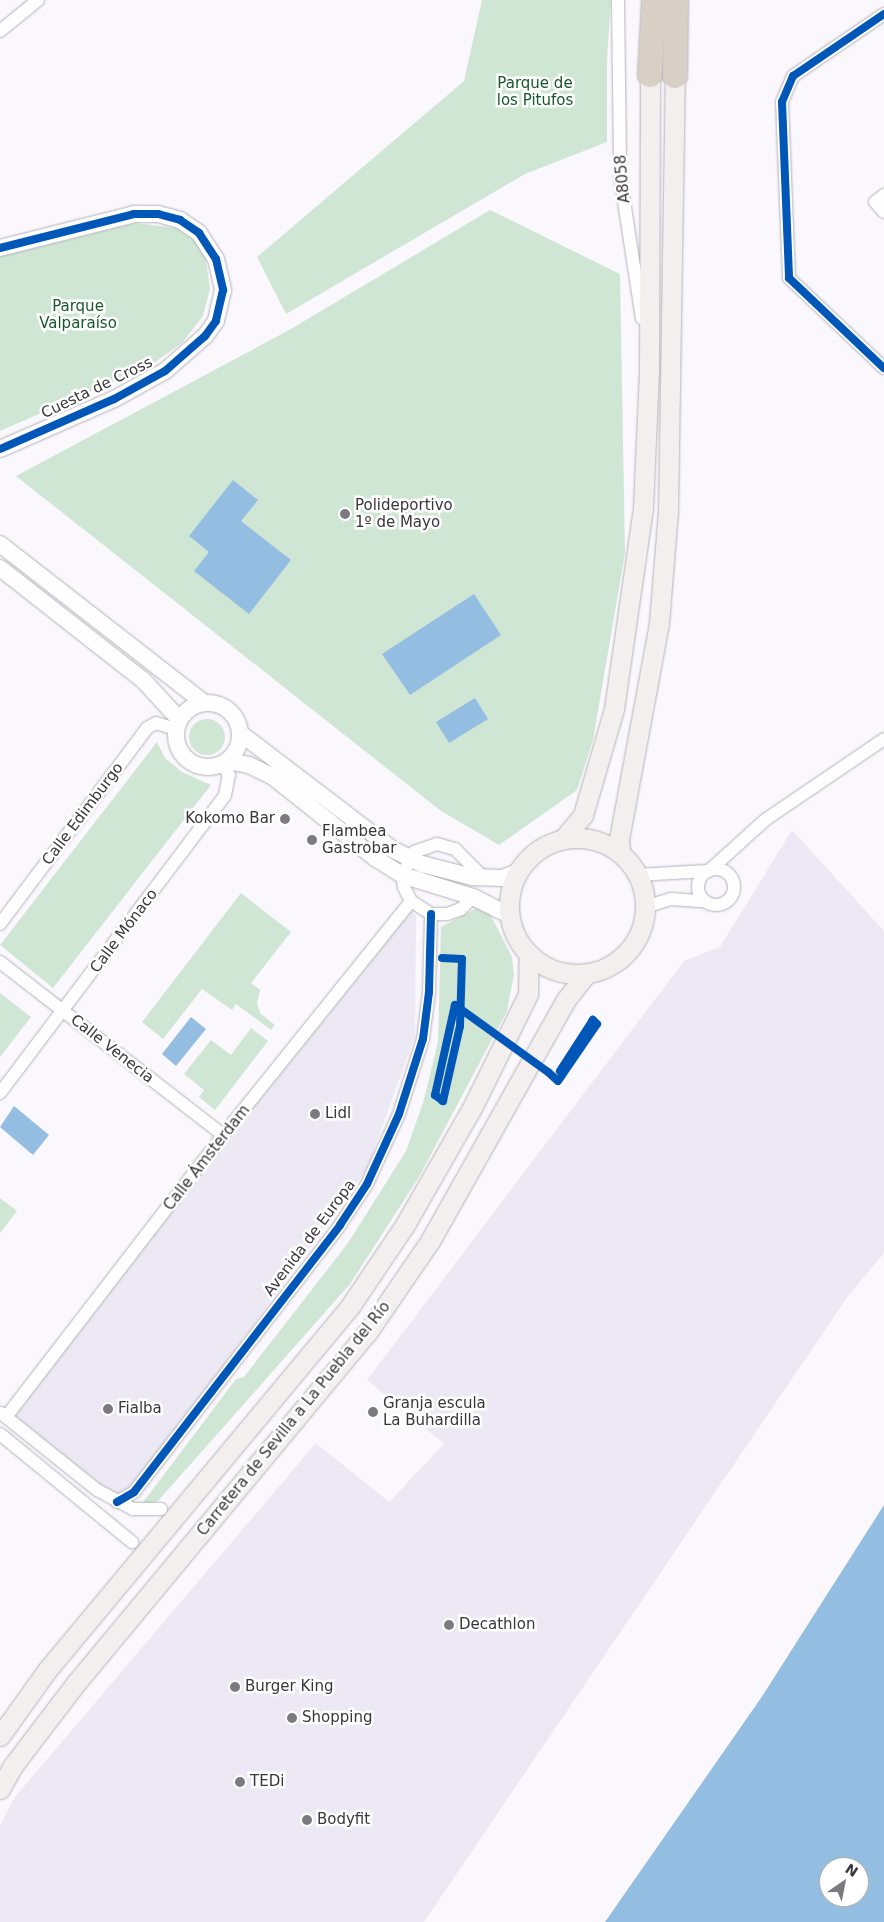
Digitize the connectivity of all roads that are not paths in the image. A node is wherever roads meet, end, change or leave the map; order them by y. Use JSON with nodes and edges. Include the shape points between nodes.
{"nodes":[{"id":1,"x":38,"y":0,"type":"edge"},
{"id":2,"x":618,"y":0,"type":"edge"},
{"id":3,"x":654,"y":0,"type":"edge"},
{"id":4,"x":676,"y":0,"type":"edge"},
{"id":5,"x":884,"y":14,"type":"edge"},
{"id":6,"x":0,"y":31,"type":"edge"},
{"id":7,"x":650,"y":75,"type":"joint"},
{"id":8,"x":676,"y":76,"type":"joint"},
{"id":9,"x":884,"y":195,"type":"edge"},
{"id":10,"x":884,"y":212,"type":"edge"},
{"id":11,"x":0,"y":248,"type":"edge"},
{"id":12,"x":649,"y":357,"type":"junction"},
{"id":13,"x":884,"y":368,"type":"edge"},
{"id":14,"x":0,"y":449,"type":"edge"},
{"id":15,"x":0,"y":544,"type":"edge"},
{"id":16,"x":1,"y":572,"type":"edge"},
{"id":17,"x":204,"y":703,"type":"junction"},
{"id":18,"x":178,"y":724,"type":"junction"},
{"id":19,"x":240,"y":733,"type":"junction"},
{"id":20,"x":884,"y":739,"type":"edge"},
{"id":21,"x":225,"y":762,"type":"junction"},
{"id":22,"x":563,"y":839,"type":"junction"},
{"id":23,"x":620,"y":852,"type":"junction"},
{"id":24,"x":410,"y":858,"type":"junction"},
{"id":25,"x":709,"y":870,"type":"junction"},
{"id":26,"x":518,"y":872,"type":"junction"},
{"id":27,"x":402,"y":875,"type":"junction"},
{"id":28,"x":637,"y":875,"type":"junction"},
{"id":29,"x":483,"y":877,"type":"junction"},
{"id":30,"x":473,"y":897,"type":"junction"},
{"id":31,"x":411,"y":901,"type":"junction"},
{"id":32,"x":703,"y":901,"type":"junction"},
{"id":33,"x":645,"y":907,"type":"junction"},
{"id":34,"x":431,"y":914,"type":"junction"},
{"id":35,"x":509,"y":916,"type":"junction"},
{"id":36,"x":0,"y":924,"type":"edge"},
{"id":37,"x":529,"y":956,"type":"junction"},
{"id":38,"x":0,"y":962,"type":"edge"},
{"id":39,"x":585,"y":975,"type":"junction"},
{"id":40,"x":64,"y":1012,"type":"junction"},
{"id":41,"x":0,"y":1093,"type":"edge"},
{"id":42,"x":223,"y":1135,"type":"junction"},
{"id":43,"x":3,"y":1415,"type":"edge"},
{"id":44,"x":0,"y":1434,"type":"edge"},
{"id":45,"x":117,"y":1502,"type":"junction"},
{"id":46,"x":161,"y":1509,"type":"dead end"},
{"id":47,"x":132,"y":1542,"type":"dead end"},
{"id":48,"x":13,"y":1718,"type":"junction"},
{"id":49,"x":0,"y":1732,"type":"edge"},
{"id":50,"x":0,"y":1736,"type":"edge"},
{"id":51,"x":0,"y":1788,"type":"edge"}],
"edges":[{"from":1,"to":6,"type":"street"},
{"from":2,"to":12,"type":"street","name":"A8058","via":[[620,175]]},
{"from":3,"to":7,"type":"highway"},
{"from":4,"to":8,"type":"highway"},
{"from":5,"to":13,"type":"street","via":[[794,76],[782,102],[789,278]]},
{"from":7,"to":12,"type":"main road"},
{"from":8,"to":23,"type":"main road","via":[[668,512],[659,622],[619,839]]},
{"from":9,"to":10,"type":"street","via":[[875,202]]},
{"from":11,"to":14,"type":"street","name":"Cuesta de Cross","via":[[134,214],[158,214],[180,220],[199,232],[216,259],[223,290],[216,321],[205,336],[165,371],[114,399]]},
{"from":12,"to":22,"type":"main road","via":[[643,508],[614,709],[583,815]]},
{"from":15,"to":17,"type":"street"},
{"from":16,"to":18,"type":"street","via":[[144,681]]},
{"from":17,"to":18,"type":"street","via":[[194,706]]},
{"from":17,"to":19,"type":"street","via":[[228,710],[238,722]]},
{"from":18,"to":21,"type":"street","via":[[178,748],[191,763],[209,768]]},
{"from":18,"to":36,"type":"street","name":"Calle Edimburgo","via":[[156,724],[147,728]]},
{"from":19,"to":21,"type":"street","via":[[238,747]]},
{"from":19,"to":24,"type":"street","via":[[364,829]]},
{"from":20,"to":25,"type":"street","via":[[765,820]]},
{"from":21,"to":27,"type":"street","via":[[250,765],[272,776],[375,858]]},
{"from":21,"to":40,"type":"street","name":"Calle Mónaco","via":[[229,775],[226,795]]},
{"from":22,"to":23,"type":"main road","via":[[586,839]]},
{"from":22,"to":26,"type":"main road","via":[[531,856]]},
{"from":23,"to":28,"type":"main road"},
{"from":24,"to":27,"type":"street"},
{"from":24,"to":29,"type":"street","via":[[422,864]]},
{"from":24,"to":29,"type":"street","via":[[426,845],[445,844],[469,860]]},
{"from":25,"to":28,"type":"street"},
{"from":25,"to":32,"type":"street","via":[[697,885]]},
{"from":25,"to":32,"type":"street","via":[[727,872],[734,886],[733,894],[726,903],[718,906]]},
{"from":26,"to":29,"type":"street","via":[[503,878]]},
{"from":26,"to":35,"type":"main road","via":[[510,893]]},
{"from":27,"to":30,"type":"street"},
{"from":27,"to":31,"type":"street"},
{"from":28,"to":33,"type":"main road"},
{"from":30,"to":34,"type":"street","via":[[461,909],[447,914]]},
{"from":30,"to":35,"type":"street"},
{"from":31,"to":34,"type":"street"},
{"from":31,"to":42,"type":"street","name":"Calle Ámsterdam"},
{"from":32,"to":33,"type":"street","via":[[656,901]]},
{"from":33,"to":39,"type":"main road","via":[[638,935],[621,959]]},
{"from":34,"to":45,"type":"street","name":"Avenida de Europa","via":[[429,992],[423,1039],[400,1114],[367,1184],[340,1225],[134,1492]]},
{"from":35,"to":37,"type":"main road","via":[[516,937]]},
{"from":37,"to":39,"type":"main road","via":[[545,967],[565,974]]},
{"from":37,"to":48,"type":"main road","via":[[528,994],[472,1106],[401,1231],[339,1321],[48,1669]]},
{"from":38,"to":40,"type":"street","name":"Calle Venecia"},
{"from":39,"to":51,"type":"main road","name":"Carretera de Sevilla a La Puebla del Río","via":[[565,1001],[430,1242],[367,1333],[76,1683],[12,1767]]},
{"from":40,"to":41,"type":"street","name":"Calle Mónaco"},
{"from":40,"to":42,"type":"street","name":"Calle Venecia"},
{"from":42,"to":43,"type":"street","name":"Calle Ámsterdam"},
{"from":43,"to":45,"type":"street","via":[[97,1490]]},
{"from":44,"to":47,"type":"street"},
{"from":45,"to":46,"type":"street","via":[[133,1509]]},
{"from":48,"to":49,"type":"main road"},
{"from":48,"to":50,"type":"main road"}]}
